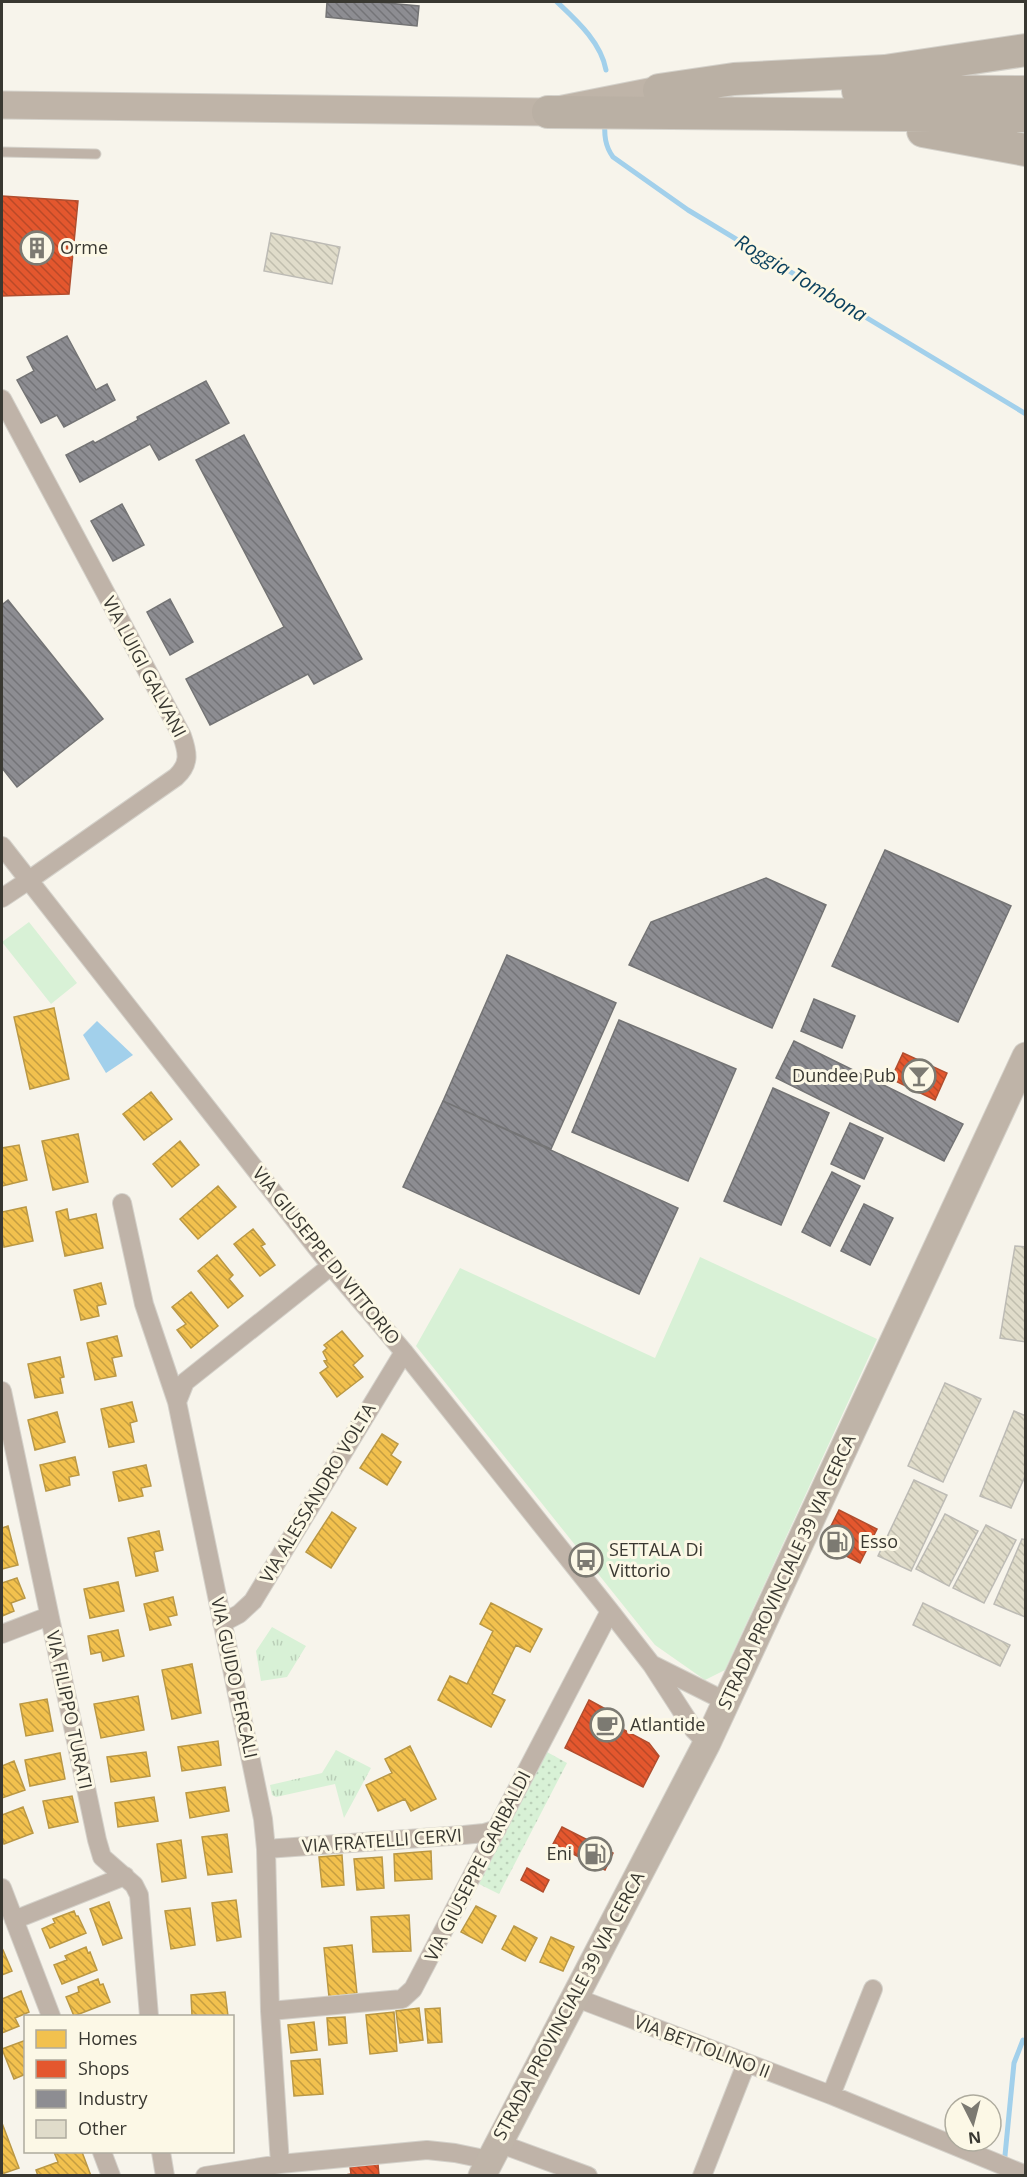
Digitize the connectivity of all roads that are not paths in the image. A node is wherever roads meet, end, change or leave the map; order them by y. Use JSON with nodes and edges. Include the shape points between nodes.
{"nodes":[{"id":1,"x":1026,"y":50,"type":"edge"},
{"id":2,"x":659,"y":90,"type":"junction"},
{"id":3,"x":1026,"y":92,"type":"edge"},
{"id":4,"x":2,"y":105,"type":"edge"},
{"id":5,"x":96,"y":106,"type":"junction"},
{"id":6,"x":548,"y":112,"type":"junction"},
{"id":7,"x":610,"y":113,"type":"junction"},
{"id":8,"x":2,"y":116,"type":"edge"},
{"id":9,"x":1026,"y":116,"type":"edge"},
{"id":10,"x":1026,"y":150,"type":"edge"},
{"id":11,"x":2,"y":152,"type":"edge"},
{"id":12,"x":96,"y":154,"type":"dead end"},
{"id":13,"x":2,"y":399,"type":"edge"},
{"id":14,"x":2,"y":846,"type":"edge"},
{"id":15,"x":29,"y":880,"type":"junction"},
{"id":16,"x":2,"y":898,"type":"edge"},
{"id":17,"x":1026,"y":1056,"type":"edge"},
{"id":18,"x":122,"y":1203,"type":"dead end"},
{"id":19,"x":331,"y":1266,"type":"junction"},
{"id":20,"x":404,"y":1352,"type":"junction"},
{"id":21,"x":2,"y":1391,"type":"edge"},
{"id":22,"x":177,"y":1402,"type":"junction"},
{"id":23,"x":610,"y":1611,"type":"junction"},
{"id":24,"x":49,"y":1616,"type":"junction"},
{"id":25,"x":222,"y":1623,"type":"junction"},
{"id":26,"x":2,"y":1635,"type":"edge"},
{"id":27,"x":652,"y":1665,"type":"junction"},
{"id":28,"x":727,"y":1702,"type":"junction"},
{"id":29,"x":707,"y":1743,"type":"junction"},
{"id":30,"x":497,"y":1829,"type":"junction"},
{"id":31,"x":266,"y":1849,"type":"junction"},
{"id":32,"x":125,"y":1876,"type":"junction"},
{"id":33,"x":2,"y":1888,"type":"edge"},
{"id":34,"x":14,"y":1920,"type":"junction"},
{"id":35,"x":873,"y":1989,"type":"dead end"},
{"id":36,"x":574,"y":1997,"type":"junction"},
{"id":37,"x":270,"y":2011,"type":"junction"},
{"id":38,"x":51,"y":2015,"type":"edge"},
{"id":39,"x":149,"y":2015,"type":"edge"},
{"id":40,"x":746,"y":2064,"type":"junction"},
{"id":41,"x":831,"y":2095,"type":"junction"},
{"id":42,"x":103,"y":2153,"type":"edge"},
{"id":43,"x":161,"y":2153,"type":"edge"},
{"id":44,"x":490,"y":2160,"type":"edge"},
{"id":45,"x":280,"y":2164,"type":"junction"},
{"id":46,"x":982,"y":2167,"type":"edge"},
{"id":47,"x":111,"y":2175,"type":"edge"},
{"id":48,"x":165,"y":2175,"type":"edge"},
{"id":49,"x":206,"y":2175,"type":"edge"},
{"id":50,"x":588,"y":2175,"type":"edge"},
{"id":51,"x":702,"y":2175,"type":"edge"},
{"id":52,"x":1026,"y":2175,"type":"edge"}],
"edges":[{"from":1,"to":2,"type":"highway","via":[[885,71],[734,79]]},
{"from":2,"to":3,"type":"highway"},
{"from":2,"to":6,"type":"main road"},
{"from":4,"to":5,"type":"main road"},
{"from":5,"to":6,"type":"main road"},
{"from":5,"to":8,"type":"street","via":[[63,117]]},
{"from":6,"to":7,"type":"highway"},
{"from":7,"to":9,"type":"highway"},
{"from":7,"to":10,"type":"highway","via":[[937,132]]},
{"from":11,"to":12,"type":"lane"},
{"from":13,"to":15,"type":"street","name":"VIA LUIGI GALVANI","via":[[182,736],[188,759],[176,777]]},
{"from":14,"to":15,"type":"street","name":"VIA GIUSEPPE DI VITTORIO"},
{"from":15,"to":16,"type":"street","name":"VIA LUIGI GALVANI"},
{"from":15,"to":19,"type":"street","name":"VIA GIUSEPPE DI VITTORIO"},
{"from":17,"to":28,"type":"main road","name":"STRADA PROVINCIALE 39 VIA CERCA"},
{"from":18,"to":22,"type":"street","name":"VIA GUIDO PERCALI","via":[[144,1304]]},
{"from":19,"to":20,"type":"street","name":"VIA GIUSEPPE DI VITTORIO"},
{"from":19,"to":22,"type":"street","via":[[185,1382]]},
{"from":20,"to":23,"type":"street","name":"VIA GIUSEPPE DI VITTORIO"},
{"from":20,"to":25,"type":"street","name":"VIA ALESSANDRO VOLTA","via":[[253,1600]]},
{"from":21,"to":24,"type":"street","name":"VIA FILIPPO TURATI"},
{"from":22,"to":25,"type":"street","name":"VIA GUIDO PERCALI"},
{"from":23,"to":27,"type":"street","name":"VIA GIUSEPPE DI VITTORIO"},
{"from":23,"to":30,"type":"street","name":"VIA GIUSEPPE GARIBALDI"},
{"from":24,"to":26,"type":"street"},
{"from":24,"to":32,"type":"street","name":"VIA FILIPPO TURATI","via":[[97,1840],[102,1857]]},
{"from":25,"to":31,"type":"street","name":"VIA GUIDO PERCALI"},
{"from":27,"to":28,"type":"street","name":"VIA GIUSEPPE DI VITTORIO"},
{"from":27,"to":29,"type":"street","name":"VIA GIUSEPPE DI VITTORIO","via":[[694,1730]]},
{"from":28,"to":29,"type":"main road","name":"STRADA PROVINCIALE 39 VIA CERCA"},
{"from":29,"to":36,"type":"main road","name":"STRADA PROVINCIALE 39 VIA CERCA"},
{"from":30,"to":31,"type":"street","name":"VIA FRATELLI CERVI","via":[[466,1835]]},
{"from":30,"to":37,"type":"street","name":"VIA GIUSEPPE GARIBALDI","via":[[414,1989],[402,1999]]},
{"from":31,"to":37,"type":"street","name":"VIA GUIDO PERCALI"},
{"from":32,"to":34,"type":"street"},
{"from":32,"to":39,"type":"street","name":"VIA FILIPPO TURATI","via":[[134,1885],[141,1904]]},
{"from":33,"to":34,"type":"street"},
{"from":34,"to":38,"type":"street"},
{"from":35,"to":41,"type":"street"},
{"from":36,"to":40,"type":"street","name":"VIA BETTOLINO II"},
{"from":36,"to":44,"type":"main road","name":"STRADA PROVINCIALE 39 VIA CERCA"},
{"from":37,"to":45,"type":"street","name":"VIA GUIDO PERCALI"},
{"from":40,"to":41,"type":"street","name":"VIA BETTOLINO II"},
{"from":40,"to":51,"type":"street"},
{"from":41,"to":46,"type":"street","name":"VIA BETTOLINO II"},
{"from":42,"to":47,"type":"street"},
{"from":43,"to":48,"type":"street"},
{"from":44,"to":45,"type":"street","via":[[427,2150]]},
{"from":44,"to":50,"type":"street"},
{"from":45,"to":49,"type":"street"},
{"from":46,"to":52,"type":"street","name":"VIA BETTOLINO II"}]}
